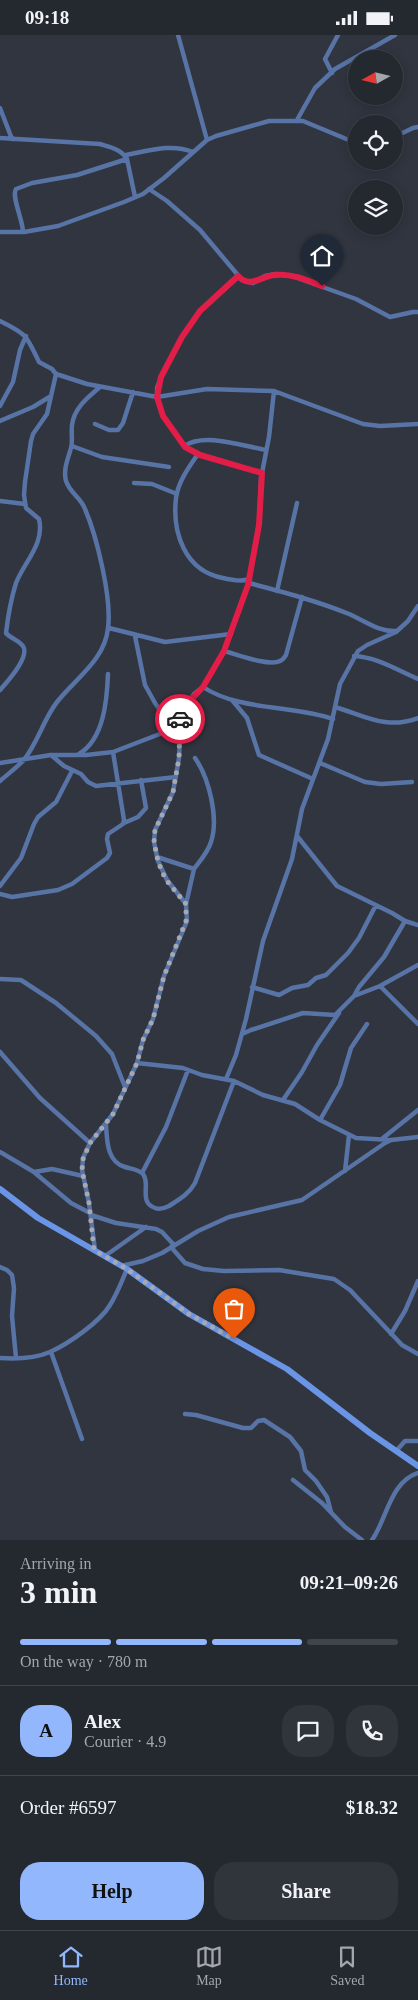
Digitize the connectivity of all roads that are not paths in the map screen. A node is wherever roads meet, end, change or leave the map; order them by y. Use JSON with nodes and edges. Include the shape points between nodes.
{"nodes":[{"id":1,"x":178,"y":35,"type":"edge"},
{"id":2,"x":338,"y":35,"type":"edge"},
{"id":3,"x":395,"y":35,"type":"edge"},
{"id":4,"x":332,"y":73,"type":"junction"},
{"id":5,"x":0,"y":108,"type":"edge"},
{"id":6,"x":297,"y":120,"type":"junction"},
{"id":7,"x":416,"y":128,"type":"edge"},
{"id":8,"x":403,"y":133,"type":"edge"},
{"id":9,"x":0,"y":138,"type":"edge"},
{"id":10,"x":12,"y":139,"type":"junction"},
{"id":11,"x":206,"y":140,"type":"junction"},
{"id":12,"x":348,"y":140,"type":"edge"},
{"id":13,"x":193,"y":151,"type":"junction"},
{"id":14,"x":126,"y":157,"type":"junction"},
{"id":15,"x":149,"y":189,"type":"junction"},
{"id":16,"x":135,"y":197,"type":"junction"},
{"id":17,"x":0,"y":231,"type":"edge"},
{"id":18,"x":22,"y":232,"type":"junction"},
{"id":19,"x":238,"y":276,"type":"junction"},
{"id":20,"x":418,"y":312,"type":"edge"},
{"id":21,"x":0,"y":321,"type":"edge"},
{"id":22,"x":26,"y":336,"type":"junction"},
{"id":23,"x":56,"y":374,"type":"junction"},
{"id":24,"x":100,"y":387,"type":"junction"},
{"id":25,"x":274,"y":391,"type":"junction"},
{"id":26,"x":132,"y":392,"type":"junction"},
{"id":27,"x":51,"y":396,"type":"junction"},
{"id":28,"x":157,"y":397,"type":"junction"},
{"id":29,"x":0,"y":406,"type":"edge"},
{"id":30,"x":0,"y":421,"type":"edge"},
{"id":31,"x":95,"y":424,"type":"dead end"},
{"id":32,"x":418,"y":424,"type":"edge"},
{"id":33,"x":72,"y":446,"type":"junction"},
{"id":34,"x":184,"y":446,"type":"junction"},
{"id":35,"x":266,"y":450,"type":"junction"},
{"id":36,"x":198,"y":454,"type":"junction"},
{"id":37,"x":169,"y":467,"type":"dead end"},
{"id":38,"x":262,"y":473,"type":"junction"},
{"id":39,"x":134,"y":483,"type":"dead end"},
{"id":40,"x":177,"y":494,"type":"junction"},
{"id":41,"x":0,"y":501,"type":"edge"},
{"id":42,"x":297,"y":503,"type":"dead end"},
{"id":43,"x":25,"y":504,"type":"junction"},
{"id":44,"x":249,"y":581,"type":"junction"},
{"id":45,"x":277,"y":591,"type":"junction"},
{"id":46,"x":302,"y":597,"type":"junction"},
{"id":47,"x":418,"y":606,"type":"edge"},
{"id":48,"x":108,"y":628,"type":"junction"},
{"id":49,"x":398,"y":631,"type":"junction"},
{"id":50,"x":231,"y":634,"type":"junction"},
{"id":51,"x":135,"y":636,"type":"junction"},
{"id":52,"x":224,"y":651,"type":"junction"},
{"id":53,"x":354,"y":656,"type":"junction"},
{"id":54,"x":108,"y":674,"type":"dead end"},
{"id":55,"x":418,"y":679,"type":"edge"},
{"id":56,"x":203,"y":687,"type":"junction"},
{"id":57,"x":0,"y":690,"type":"edge"},
{"id":58,"x":231,"y":699,"type":"junction"},
{"id":59,"x":336,"y":707,"type":"junction"},
{"id":60,"x":418,"y":718,"type":"edge"},
{"id":61,"x":333,"y":719,"type":"junction"},
{"id":62,"x":180,"y":721,"type":"junction"},
{"id":63,"x":172,"y":727,"type":"junction"},
{"id":64,"x":113,"y":752,"type":"junction"},
{"id":65,"x":51,"y":755,"type":"junction"},
{"id":66,"x":78,"y":755,"type":"junction"},
{"id":67,"x":195,"y":758,"type":"dead end"},
{"id":68,"x":23,"y":760,"type":"junction"},
{"id":69,"x":0,"y":763,"type":"edge"},
{"id":70,"x":320,"y":763,"type":"junction"},
{"id":71,"x":72,"y":771,"type":"junction"},
{"id":72,"x":176,"y":777,"type":"junction"},
{"id":73,"x":313,"y":779,"type":"junction"},
{"id":74,"x":0,"y":781,"type":"edge"},
{"id":75,"x":141,"y":781,"type":"junction"},
{"id":76,"x":412,"y":782,"type":"dead end"},
{"id":77,"x":118,"y":783,"type":"junction"},
{"id":78,"x":124,"y":823,"type":"junction"},
{"id":79,"x":297,"y":836,"type":"junction"},
{"id":80,"x":157,"y":857,"type":"junction"},
{"id":81,"x":194,"y":869,"type":"junction"},
{"id":82,"x":0,"y":886,"type":"edge"},
{"id":83,"x":0,"y":894,"type":"edge"},
{"id":84,"x":186,"y":904,"type":"junction"},
{"id":85,"x":376,"y":905,"type":"junction"},
{"id":86,"x":405,"y":921,"type":"junction"},
{"id":87,"x":418,"y":925,"type":"edge"},
{"id":88,"x":418,"y":965,"type":"edge"},
{"id":89,"x":0,"y":979,"type":"edge"},
{"id":90,"x":380,"y":986,"type":"junction"},
{"id":91,"x":252,"y":987,"type":"junction"},
{"id":92,"x":354,"y":996,"type":"junction"},
{"id":93,"x":340,"y":1011,"type":"junction"},
{"id":94,"x":367,"y":1024,"type":"dead end"},
{"id":95,"x":418,"y":1025,"type":"edge"},
{"id":96,"x":242,"y":1034,"type":"junction"},
{"id":97,"x":0,"y":1052,"type":"edge"},
{"id":98,"x":137,"y":1063,"type":"junction"},
{"id":99,"x":188,"y":1070,"type":"junction"},
{"id":100,"x":226,"y":1079,"type":"junction"},
{"id":101,"x":234,"y":1081,"type":"junction"},
{"id":102,"x":125,"y":1089,"type":"junction"},
{"id":103,"x":283,"y":1099,"type":"junction"},
{"id":104,"x":418,"y":1110,"type":"edge"},
{"id":105,"x":320,"y":1120,"type":"junction"},
{"id":106,"x":106,"y":1125,"type":"junction"},
{"id":107,"x":349,"y":1135,"type":"junction"},
{"id":108,"x":418,"y":1137,"type":"edge"},
{"id":109,"x":384,"y":1139,"type":"junction"},
{"id":110,"x":391,"y":1140,"type":"junction"},
{"id":111,"x":90,"y":1143,"type":"junction"},
{"id":112,"x":0,"y":1152,"type":"edge"},
{"id":113,"x":345,"y":1171,"type":"junction"},
{"id":114,"x":34,"y":1172,"type":"junction"},
{"id":115,"x":142,"y":1173,"type":"junction"},
{"id":116,"x":83,"y":1175,"type":"junction"},
{"id":117,"x":0,"y":1189,"type":"edge"},
{"id":118,"x":90,"y":1214,"type":"junction"},
{"id":119,"x":146,"y":1227,"type":"junction"},
{"id":120,"x":173,"y":1246,"type":"junction"},
{"id":121,"x":94,"y":1250,"type":"junction"},
{"id":122,"x":105,"y":1256,"type":"junction"},
{"id":123,"x":0,"y":1267,"type":"edge"},
{"id":124,"x":124,"y":1268,"type":"junction"},
{"id":125,"x":418,"y":1281,"type":"edge"},
{"id":126,"x":391,"y":1334,"type":"junction"},
{"id":127,"x":51,"y":1352,"type":"junction"},
{"id":128,"x":418,"y":1354,"type":"edge"},
{"id":129,"x":0,"y":1358,"type":"edge"},
{"id":130,"x":16,"y":1358,"type":"junction"},
{"id":131,"x":185,"y":1414,"type":"dead end"},
{"id":132,"x":82,"y":1439,"type":"dead end"},
{"id":133,"x":418,"y":1441,"type":"edge"},
{"id":134,"x":397,"y":1451,"type":"junction"},
{"id":135,"x":418,"y":1466,"type":"edge"},
{"id":136,"x":418,"y":1473,"type":"edge"},
{"id":137,"x":293,"y":1479,"type":"dead end"},
{"id":138,"x":331,"y":1512,"type":"junction"},
{"id":139,"x":362,"y":1540,"type":"edge"},
{"id":140,"x":372,"y":1540,"type":"edge"}],
"edges":[{"from":1,"to":11,"type":"street"},
{"from":2,"to":4,"type":"street","via":[[326,57]]},
{"from":3,"to":4,"type":"street"},
{"from":4,"to":6,"type":"street","via":[[316,89]]},
{"from":5,"to":10,"type":"street"},
{"from":6,"to":11,"type":"street","via":[[269,121]]},
{"from":6,"to":12,"type":"street"},
{"from":7,"to":8,"type":"street"},
{"from":9,"to":10,"type":"street"},
{"from":10,"to":14,"type":"street","via":[[100,144],[112,147]]},
{"from":11,"to":13,"type":"street"},
{"from":13,"to":14,"type":"street","via":[[171,147]]},
{"from":13,"to":15,"type":"street"},
{"from":14,"to":16,"type":"street"},
{"from":14,"to":18,"type":"street","via":[[77,175],[16,189],[14,196],[22,218]]},
{"from":15,"to":16,"type":"street"},
{"from":15,"to":19,"type":"street","via":[[200,230]]},
{"from":16,"to":18,"type":"street","via":[[58,225]]},
{"from":17,"to":18,"type":"street"},
{"from":19,"to":20,"type":"street","via":[[253,283],[276,274],[292,276],[356,299],[390,317]]},
{"from":19,"to":28,"type":"street","via":[[200,311],[182,337],[161,377]]},
{"from":21,"to":22,"type":"street"},
{"from":22,"to":23,"type":"street","via":[[39,362]]},
{"from":22,"to":29,"type":"street","via":[[13,382]]},
{"from":23,"to":24,"type":"street"},
{"from":23,"to":27,"type":"street"},
{"from":24,"to":26,"type":"street"},
{"from":24,"to":33,"type":"street","via":[[84,401],[74,416]]},
{"from":25,"to":28,"type":"street","via":[[207,389]]},
{"from":25,"to":32,"type":"street","via":[[363,424]]},
{"from":25,"to":35,"type":"street"},
{"from":26,"to":28,"type":"street"},
{"from":26,"to":31,"type":"street","via":[[118,430]]},
{"from":27,"to":30,"type":"street"},
{"from":27,"to":43,"type":"street","via":[[45,419],[31,441]]},
{"from":28,"to":34,"type":"street","via":[[163,416]]},
{"from":33,"to":37,"type":"street","via":[[102,457]]},
{"from":33,"to":48,"type":"street","via":[[65,474],[69,487],[85,507],[96,545],[106,593]]},
{"from":34,"to":35,"type":"street","via":[[206,439]]},
{"from":34,"to":36,"type":"street"},
{"from":35,"to":38,"type":"street"},
{"from":36,"to":38,"type":"street"},
{"from":36,"to":40,"type":"street"},
{"from":38,"to":44,"type":"street","via":[[259,525]]},
{"from":39,"to":40,"type":"street","via":[[152,484]]},
{"from":40,"to":44,"type":"street","via":[[175,513],[182,550],[188,559],[220,578]]},
{"from":41,"to":43,"type":"street"},
{"from":42,"to":45,"type":"street"},
{"from":43,"to":57,"type":"street","via":[[28,511],[39,519],[39,535],[15,587],[6,633],[21,644],[24,654]]},
{"from":44,"to":45,"type":"street"},
{"from":44,"to":50,"type":"street"},
{"from":45,"to":46,"type":"street"},
{"from":46,"to":49,"type":"street","via":[[384,630]]},
{"from":46,"to":52,"type":"street","via":[[286,655],[280,661],[252,659]]},
{"from":47,"to":49,"type":"street"},
{"from":48,"to":51,"type":"street"},
{"from":48,"to":68,"type":"street","via":[[102,649],[55,705]]},
{"from":49,"to":53,"type":"street","via":[[367,645]]},
{"from":50,"to":51,"type":"street","via":[[165,642]]},
{"from":50,"to":52,"type":"street"},
{"from":51,"to":63,"type":"street","via":[[145,685]]},
{"from":52,"to":56,"type":"street"},
{"from":53,"to":55,"type":"street","via":[[384,663]]},
{"from":53,"to":59,"type":"street","via":[[340,684]]},
{"from":54,"to":66,"type":"street","via":[[104,716],[95,739]]},
{"from":56,"to":58,"type":"street"},
{"from":56,"to":62,"type":"street","via":[[187,704]]},
{"from":58,"to":61,"type":"street"},
{"from":58,"to":73,"type":"street","via":[[246,718],[258,755]]},
{"from":59,"to":60,"type":"street","via":[[384,723]]},
{"from":59,"to":61,"type":"street"},
{"from":61,"to":70,"type":"street"},
{"from":62,"to":63,"type":"street"},
{"from":62,"to":72,"type":"street"},
{"from":63,"to":64,"type":"street"},
{"from":64,"to":66,"type":"street"},
{"from":64,"to":77,"type":"street"},
{"from":65,"to":66,"type":"street"},
{"from":65,"to":68,"type":"street"},
{"from":65,"to":71,"type":"street"},
{"from":67,"to":81,"type":"street","via":[[203,770],[213,813],[211,842]]},
{"from":68,"to":69,"type":"street"},
{"from":68,"to":74,"type":"street"},
{"from":70,"to":73,"type":"street"},
{"from":70,"to":76,"type":"street","via":[[365,782],[381,785]]},
{"from":71,"to":77,"type":"street","via":[[81,774],[92,785]]},
{"from":71,"to":82,"type":"street","via":[[56,802],[38,817],[21,858]]},
{"from":72,"to":75,"type":"street"},
{"from":72,"to":80,"type":"street","via":[[168,806],[155,830]]},
{"from":73,"to":79,"type":"street"},
{"from":75,"to":77,"type":"street"},
{"from":75,"to":78,"type":"street","via":[[146,808],[138,817]]},
{"from":77,"to":78,"type":"street"},
{"from":78,"to":83,"type":"street","via":[[108,834],[110,853],[107,858],[72,884],[31,895],[12,897]]},
{"from":79,"to":85,"type":"street","via":[[335,885]]},
{"from":79,"to":91,"type":"street","via":[[288,872],[263,941]]},
{"from":80,"to":81,"type":"street"},
{"from":80,"to":84,"type":"street","via":[[167,881]]},
{"from":81,"to":84,"type":"street"},
{"from":84,"to":98,"type":"street","via":[[186,921],[164,976]]},
{"from":85,"to":86,"type":"street"},
{"from":85,"to":91,"type":"street","via":[[359,938],[326,975],[279,995]]},
{"from":86,"to":87,"type":"street"},
{"from":86,"to":92,"type":"street","via":[[384,957]]},
{"from":88,"to":90,"type":"street"},
{"from":89,"to":102,"type":"street","via":[[21,980],[96,1035],[112,1054]]},
{"from":90,"to":92,"type":"street"},
{"from":90,"to":95,"type":"street"},
{"from":91,"to":96,"type":"street"},
{"from":92,"to":93,"type":"street"},
{"from":93,"to":96,"type":"street","via":[[332,1015],[302,1013]]},
{"from":93,"to":103,"type":"street"},
{"from":94,"to":105,"type":"street","via":[[351,1048],[340,1085]]},
{"from":96,"to":100,"type":"street"},
{"from":97,"to":111,"type":"street","via":[[40,1098]]},
{"from":98,"to":99,"type":"street"},
{"from":98,"to":102,"type":"street"},
{"from":99,"to":100,"type":"street"},
{"from":99,"to":115,"type":"street","via":[[166,1127]]},
{"from":100,"to":101,"type":"street"},
{"from":101,"to":103,"type":"street","via":[[263,1095]]},
{"from":101,"to":115,"type":"street","via":[[195,1183],[186,1195],[166,1208],[156,1209],[146,1199],[146,1178]]},
{"from":102,"to":106,"type":"street"},
{"from":103,"to":105,"type":"street"},
{"from":104,"to":109,"type":"street"},
{"from":105,"to":107,"type":"street"},
{"from":106,"to":111,"type":"street"},
{"from":106,"to":115,"type":"street","via":[[108,1148],[115,1162]]},
{"from":107,"to":109,"type":"street"},
{"from":107,"to":113,"type":"street"},
{"from":108,"to":110,"type":"street"},
{"from":109,"to":110,"type":"street"},
{"from":110,"to":113,"type":"street"},
{"from":111,"to":116,"type":"street","via":[[83,1159]]},
{"from":112,"to":114,"type":"street"},
{"from":113,"to":120,"type":"street","via":[[302,1200],[229,1217]]},
{"from":114,"to":116,"type":"street","via":[[52,1169]]},
{"from":114,"to":118,"type":"street","via":[[71,1203]]},
{"from":116,"to":118,"type":"street"},
{"from":117,"to":121,"type":"main road","via":[[38,1218]]},
{"from":118,"to":119,"type":"street","via":[[116,1223]]},
{"from":118,"to":121,"type":"street"},
{"from":119,"to":120,"type":"street","via":[[162,1232]]},
{"from":119,"to":122,"type":"street"},
{"from":120,"to":124,"type":"street"},
{"from":120,"to":126,"type":"street","via":[[185,1263],[203,1269],[278,1270],[334,1279],[350,1290]]},
{"from":121,"to":122,"type":"main road"},
{"from":122,"to":124,"type":"main road"},
{"from":123,"to":130,"type":"street","via":[[12,1275]]},
{"from":124,"to":127,"type":"street","via":[[110,1305],[101,1316],[77,1337]]},
{"from":124,"to":134,"type":"main road","via":[[189,1314],[287,1369]]},
{"from":125,"to":126,"type":"street"},
{"from":126,"to":128,"type":"street"},
{"from":127,"to":130,"type":"street"},
{"from":127,"to":132,"type":"street"},
{"from":129,"to":130,"type":"street"},
{"from":131,"to":138,"type":"street","via":[[243,1428],[251,1428],[264,1420],[277,1428],[301,1451],[303,1468],[328,1497]]},
{"from":133,"to":134,"type":"street","via":[[405,1441]]},
{"from":134,"to":135,"type":"main road"},
{"from":136,"to":140,"type":"street","via":[[400,1485]]},
{"from":137,"to":138,"type":"street"},
{"from":138,"to":139,"type":"street"}]}
